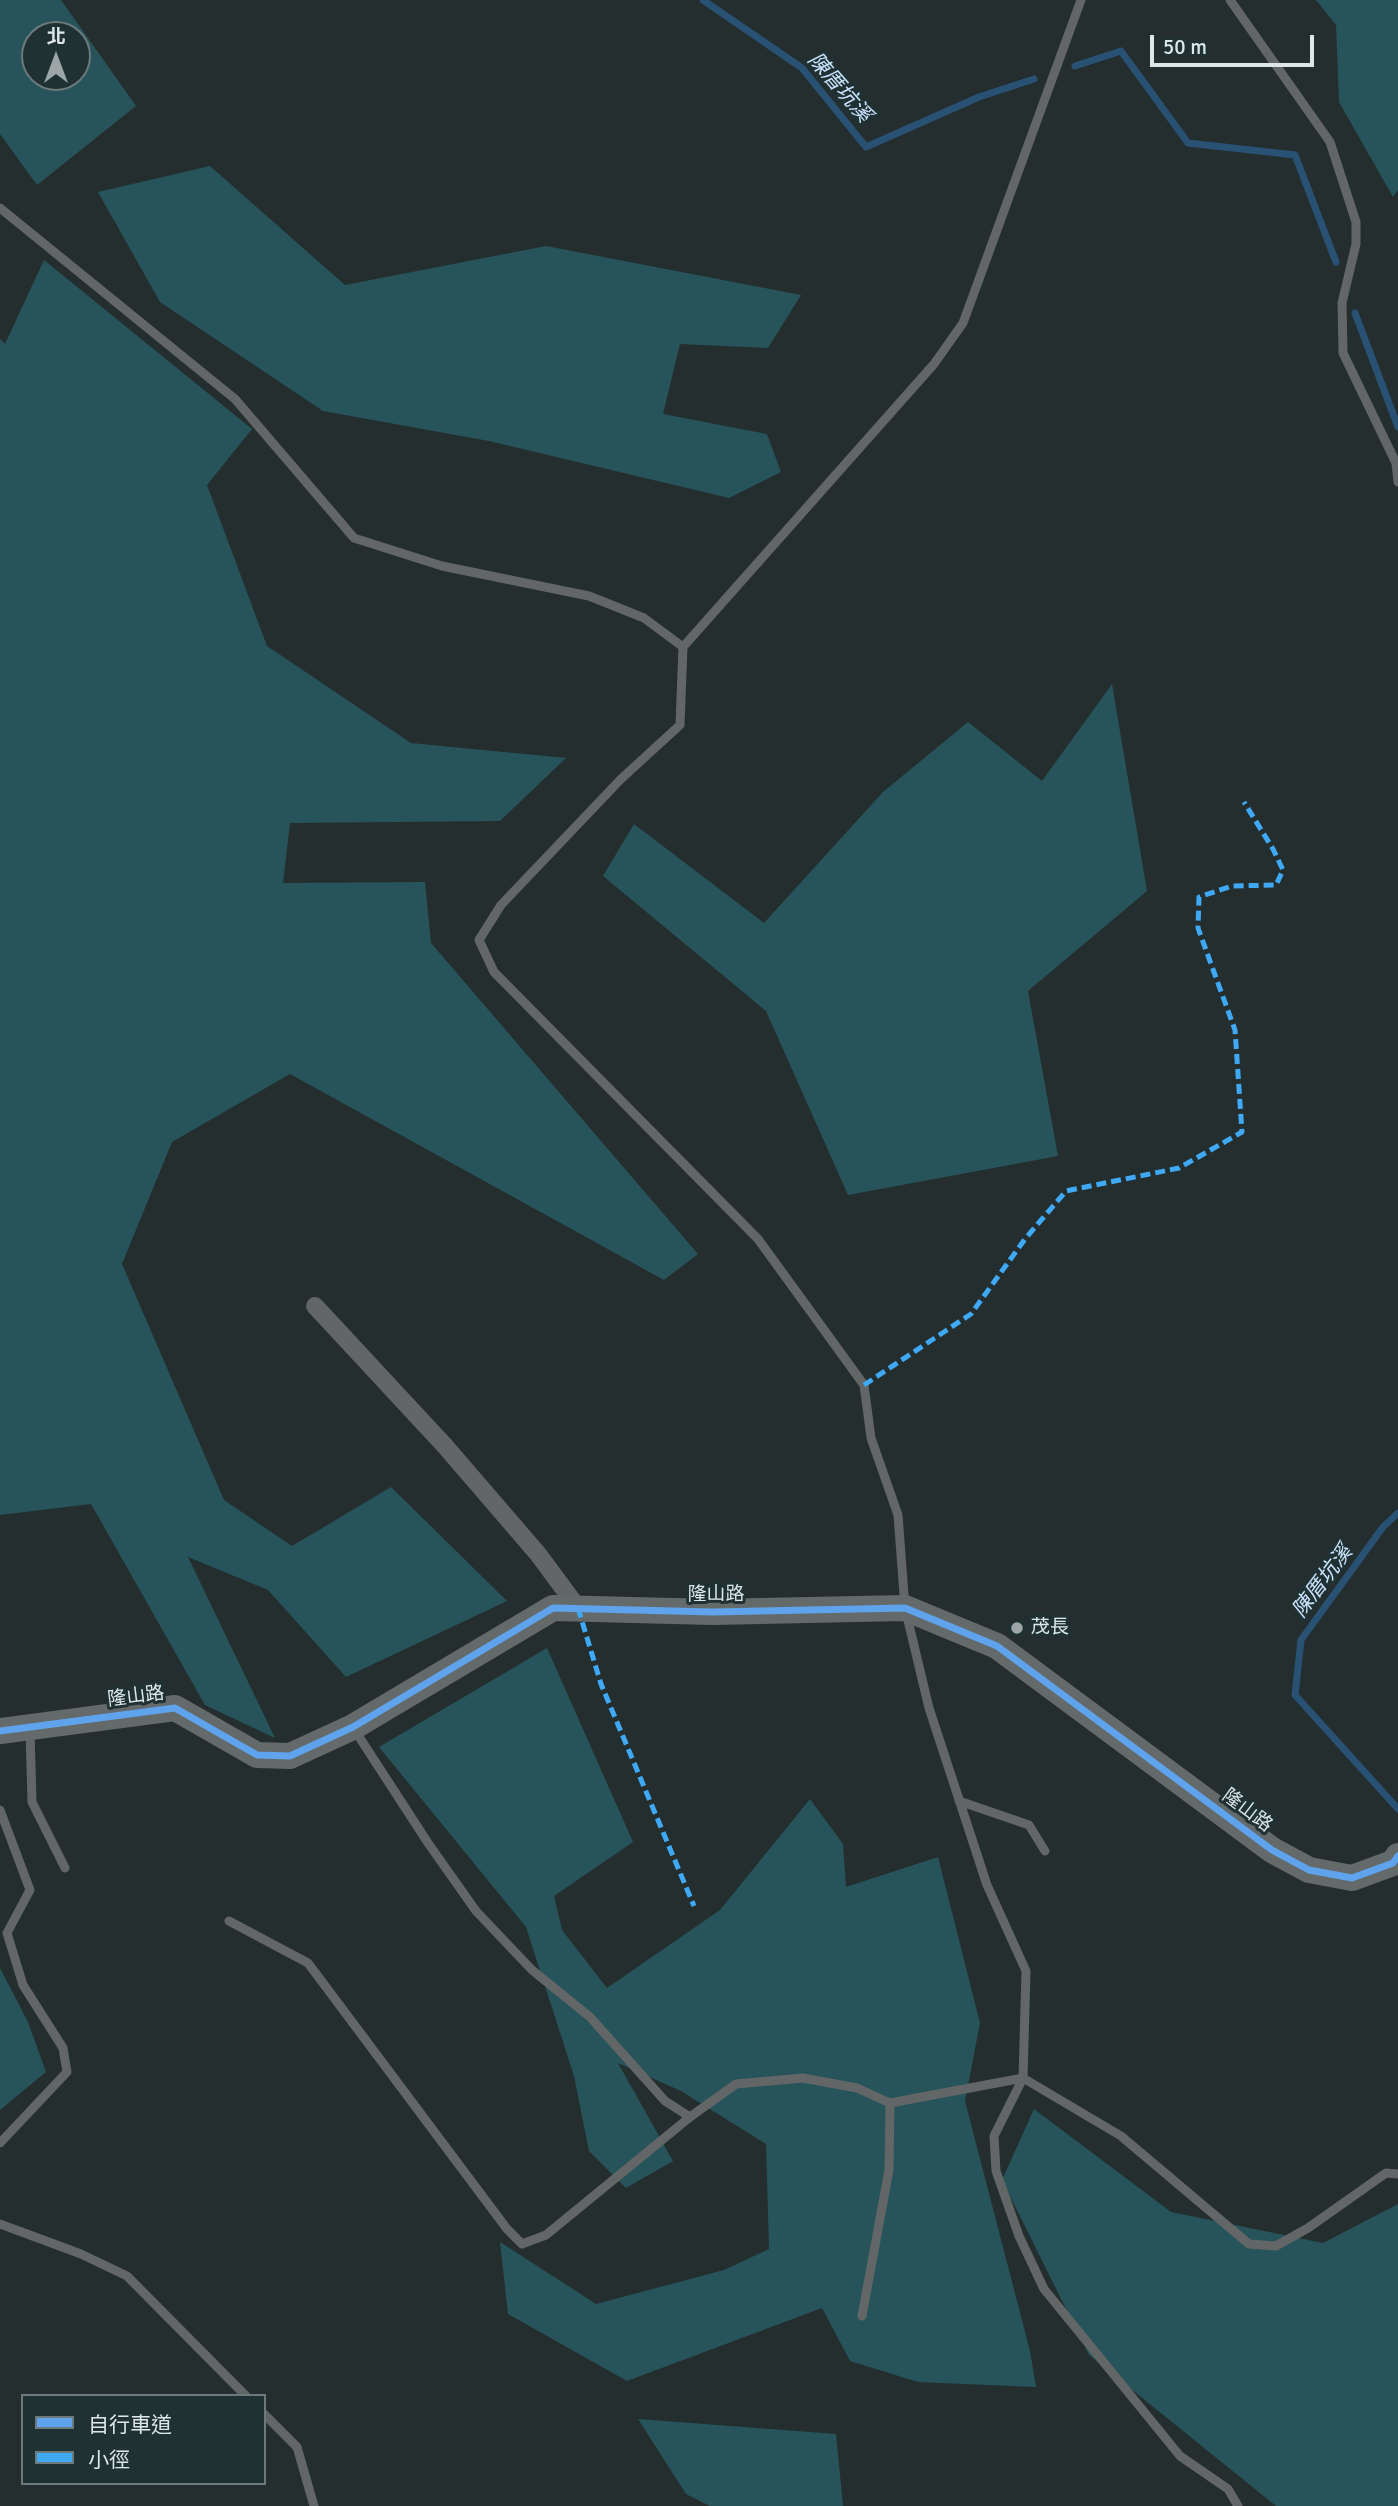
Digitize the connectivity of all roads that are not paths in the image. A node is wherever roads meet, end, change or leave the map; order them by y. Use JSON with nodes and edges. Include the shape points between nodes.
{"nodes":[{"id":1,"x":1081,"y":0,"type":"edge"},
{"id":2,"x":1230,"y":0,"type":"edge"},
{"id":3,"x":0,"y":208,"type":"edge"},
{"id":4,"x":1398,"y":482,"type":"edge"},
{"id":5,"x":683,"y":647,"type":"junction"},
{"id":6,"x":315,"y":1306,"type":"dead end"},
{"id":7,"x":578,"y":1608,"type":"junction"},
{"id":8,"x":905,"y":1608,"type":"junction"},
{"id":9,"x":30,"y":1727,"type":"junction"},
{"id":10,"x":353,"y":1727,"type":"junction"},
{"id":11,"x":0,"y":1731,"type":"edge"},
{"id":12,"x":959,"y":1801,"type":"junction"},
{"id":13,"x":0,"y":1810,"type":"edge"},
{"id":14,"x":1045,"y":1851,"type":"dead end"},
{"id":15,"x":1398,"y":1856,"type":"edge"},
{"id":16,"x":65,"y":1868,"type":"dead end"},
{"id":17,"x":229,"y":1920,"type":"dead end"},
{"id":18,"x":1023,"y":2078,"type":"junction"},
{"id":19,"x":890,"y":2103,"type":"junction"},
{"id":20,"x":690,"y":2116,"type":"junction"},
{"id":21,"x":0,"y":2143,"type":"edge"},
{"id":22,"x":1398,"y":2174,"type":"edge"},
{"id":23,"x":0,"y":2224,"type":"edge"},
{"id":24,"x":862,"y":2316,"type":"dead end"},
{"id":25,"x":244,"y":2394,"type":"edge"},
{"id":26,"x":266,"y":2416,"type":"edge"},
{"id":27,"x":314,"y":2506,"type":"edge"},
{"id":28,"x":1238,"y":2506,"type":"edge"}],
"edges":[{"from":1,"to":5,"type":"lane","via":[[963,323],[934,363]]},
{"from":2,"to":4,"type":"lane","via":[[1330,142],[1356,222],[1356,244],[1342,303],[1343,353],[1396,463]]},
{"from":3,"to":5,"type":"lane","via":[[235,399],[354,538],[442,566],[589,596],[644,618]]},
{"from":5,"to":8,"type":"lane","via":[[680,725],[621,779],[511,896],[479,940],[495,972],[758,1238],[864,1385],[871,1438],[898,1515]]},
{"from":6,"to":7,"type":"street","via":[[445,1446]]},
{"from":7,"to":8,"type":"street","name":"隆山路","via":[[713,1612]]},
{"from":7,"to":10,"type":"street","name":"隆山路","via":[[553,1608]]},
{"from":8,"to":12,"type":"lane","via":[[929,1708]]},
{"from":8,"to":15,"type":"street","name":"隆山路","via":[[997,1646],[1272,1850],[1309,1870],[1352,1878],[1393,1863]]},
{"from":9,"to":10,"type":"street","name":"隆山路","via":[[175,1708],[257,1755],[290,1756]]},
{"from":9,"to":11,"type":"street","name":"隆山路"},
{"from":9,"to":16,"type":"lane","via":[[32,1802]]},
{"from":10,"to":20,"type":"lane","via":[[476,1911],[532,1969],[590,2017],[665,2101]]},
{"from":12,"to":14,"type":"lane","via":[[1028,1825]]},
{"from":12,"to":18,"type":"lane","via":[[987,1885],[1026,1971]]},
{"from":13,"to":21,"type":"lane","via":[[30,1890],[7,1933],[23,1985],[63,2048],[67,2072]]},
{"from":17,"to":20,"type":"lane","via":[[308,1963],[522,2244],[546,2235]]},
{"from":18,"to":19,"type":"lane"},
{"from":18,"to":22,"type":"lane","via":[[1121,2136],[1249,2245],[1276,2246],[1386,2173]]},
{"from":18,"to":28,"type":"lane","via":[[994,2136],[996,2171],[1044,2290],[1180,2456],[1228,2489]]},
{"from":19,"to":20,"type":"lane","via":[[857,2088],[803,2078],[736,2084]]},
{"from":19,"to":24,"type":"lane","via":[[889,2169]]},
{"from":23,"to":25,"type":"lane","via":[[127,2276]]},
{"from":26,"to":27,"type":"lane","via":[[297,2447]]}]}
